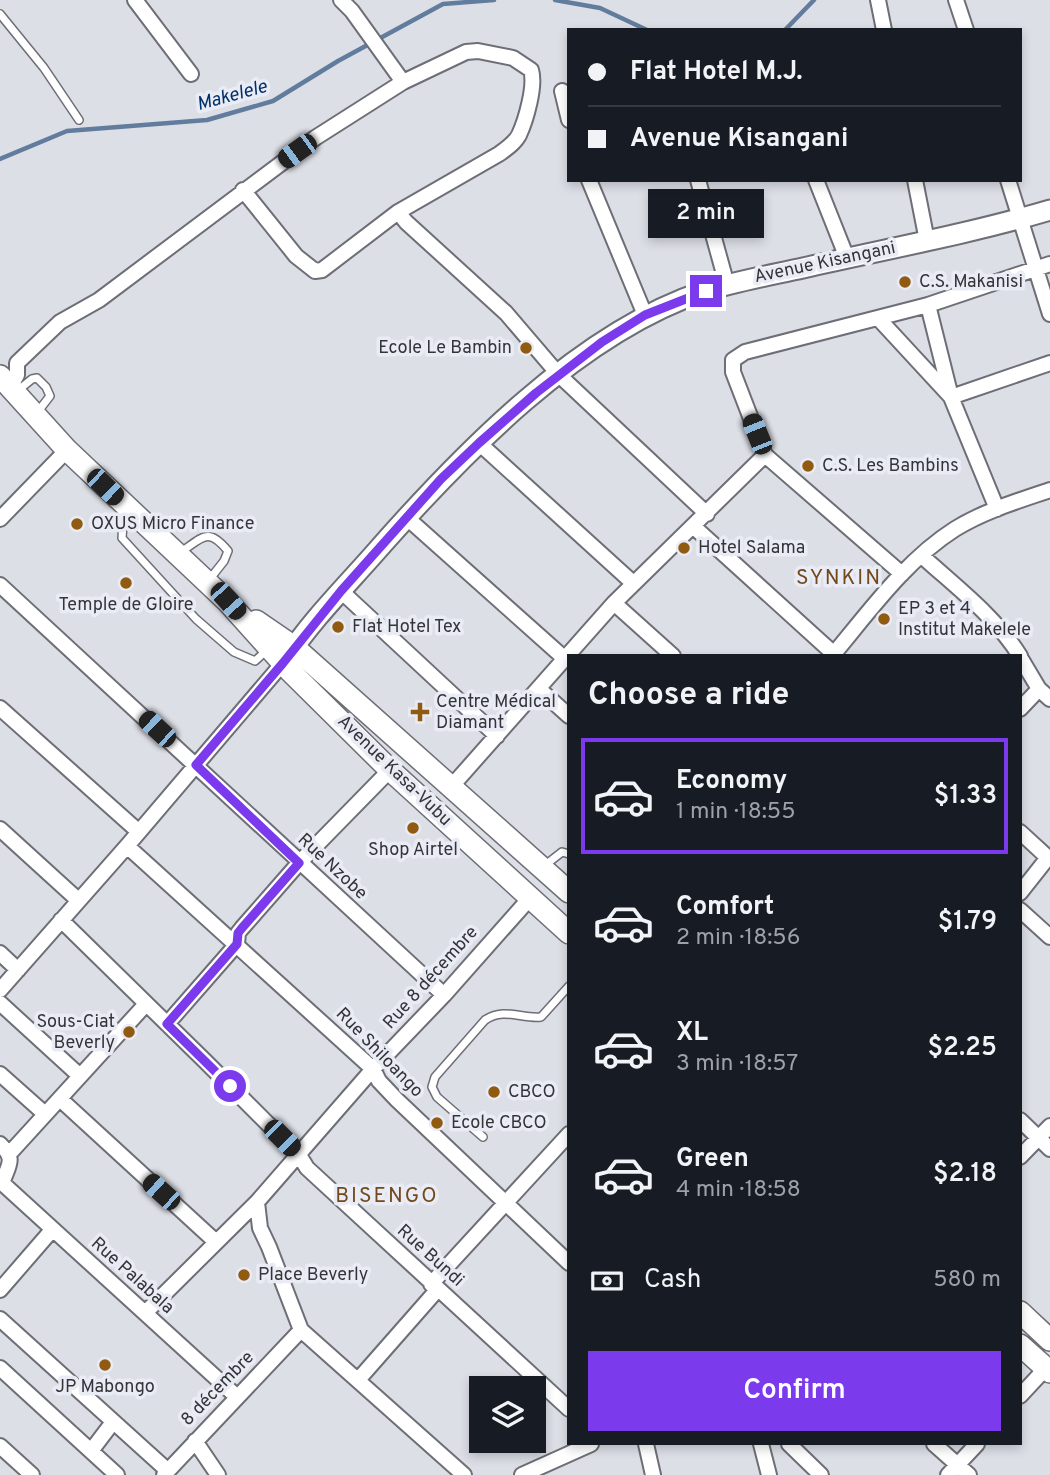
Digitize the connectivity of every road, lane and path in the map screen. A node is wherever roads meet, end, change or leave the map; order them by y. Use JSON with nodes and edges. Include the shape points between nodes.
{"nodes":[{"id":1,"x":135,"y":0,"type":"edge"},
{"id":2,"x":341,"y":0,"type":"edge"},
{"id":3,"x":878,"y":0,"type":"edge"},
{"id":4,"x":956,"y":0,"type":"edge"},
{"id":5,"x":0,"y":14,"type":"edge"},
{"id":6,"x":884,"y":28,"type":"edge"},
{"id":7,"x":965,"y":28,"type":"edge"},
{"id":8,"x":191,"y":74,"type":"dead end"},
{"id":9,"x":403,"y":82,"type":"junction"},
{"id":10,"x":562,"y":91,"type":"dead end"},
{"id":11,"x":567,"y":112,"type":"edge"},
{"id":12,"x":79,"y":120,"type":"dead end"},
{"id":13,"x":590,"y":182,"type":"edge"},
{"id":14,"x":699,"y":182,"type":"edge"},
{"id":15,"x":817,"y":182,"type":"edge"},
{"id":16,"x":915,"y":182,"type":"edge"},
{"id":17,"x":1009,"y":182,"type":"edge"},
{"id":18,"x":243,"y":190,"type":"junction"},
{"id":19,"x":1050,"y":210,"type":"edge"},
{"id":20,"x":398,"y":212,"type":"junction"},
{"id":21,"x":1021,"y":218,"type":"junction"},
{"id":22,"x":927,"y":241,"type":"junction"},
{"id":23,"x":847,"y":258,"type":"junction"},
{"id":24,"x":1043,"y":267,"type":"edge"},
{"id":25,"x":727,"y":285,"type":"junction"},
{"id":26,"x":928,"y":304,"type":"junction"},
{"id":27,"x":1050,"y":314,"type":"edge"},
{"id":28,"x":645,"y":315,"type":"junction"},
{"id":29,"x":878,"y":317,"type":"junction"},
{"id":30,"x":1050,"y":363,"type":"edge"},
{"id":31,"x":559,"y":375,"type":"junction"},
{"id":32,"x":9,"y":385,"type":"edge"},
{"id":33,"x":951,"y":397,"type":"junction"},
{"id":34,"x":479,"y":443,"type":"junction"},
{"id":35,"x":67,"y":450,"type":"junction"},
{"id":36,"x":765,"y":455,"type":"junction"},
{"id":37,"x":1050,"y":491,"type":"edge"},
{"id":38,"x":125,"y":505,"type":"junction"},
{"id":39,"x":997,"y":509,"type":"junction"},
{"id":40,"x":707,"y":514,"type":"junction"},
{"id":41,"x":406,"y":517,"type":"junction"},
{"id":42,"x":0,"y":519,"type":"edge"},
{"id":43,"x":694,"y":527,"type":"junction"},
{"id":44,"x":177,"y":554,"type":"junction"},
{"id":45,"x":922,"y":556,"type":"junction"},
{"id":46,"x":902,"y":574,"type":"junction"},
{"id":47,"x":207,"y":582,"type":"junction"},
{"id":48,"x":633,"y":583,"type":"junction"},
{"id":49,"x":0,"y":585,"type":"edge"},
{"id":50,"x":341,"y":591,"type":"junction"},
{"id":51,"x":614,"y":603,"type":"junction"},
{"id":52,"x":282,"y":653,"type":"junction"},
{"id":53,"x":568,"y":654,"type":"edge"},
{"id":54,"x":671,"y":654,"type":"edge"},
{"id":55,"x":832,"y":654,"type":"edge"},
{"id":56,"x":834,"y":654,"type":"edge"},
{"id":57,"x":1018,"y":654,"type":"edge"},
{"id":58,"x":567,"y":655,"type":"edge"},
{"id":59,"x":564,"y":658,"type":"junction"},
{"id":60,"x":1022,"y":660,"type":"edge"},
{"id":61,"x":538,"y":689,"type":"junction"},
{"id":62,"x":1045,"y":694,"type":"edge"},
{"id":63,"x":0,"y":708,"type":"edge"},
{"id":64,"x":1022,"y":708,"type":"edge"},
{"id":65,"x":567,"y":714,"type":"edge"},
{"id":66,"x":497,"y":736,"type":"junction"},
{"id":67,"x":196,"y":765,"type":"junction"},
{"id":68,"x":390,"y":770,"type":"junction"},
{"id":69,"x":451,"y":788,"type":"junction"},
{"id":70,"x":0,"y":829,"type":"edge"},
{"id":71,"x":139,"y":832,"type":"junction"},
{"id":72,"x":1022,"y":834,"type":"edge"},
{"id":73,"x":127,"y":846,"type":"junction"},
{"id":74,"x":567,"y":853,"type":"edge"},
{"id":75,"x":299,"y":863,"type":"junction"},
{"id":76,"x":542,"y":868,"type":"junction"},
{"id":77,"x":567,"y":890,"type":"edge"},
{"id":78,"x":1022,"y":890,"type":"edge"},
{"id":79,"x":530,"y":898,"type":"junction"},
{"id":80,"x":78,"y":900,"type":"junction"},
{"id":81,"x":1022,"y":912,"type":"edge"},
{"id":82,"x":61,"y":920,"type":"junction"},
{"id":83,"x":567,"y":931,"type":"edge"},
{"id":84,"x":1050,"y":937,"type":"edge"},
{"id":85,"x":237,"y":944,"type":"junction"},
{"id":86,"x":0,"y":953,"type":"edge"},
{"id":87,"x":18,"y":970,"type":"junction"},
{"id":88,"x":567,"y":988,"type":"edge"},
{"id":89,"x":0,"y":990,"type":"edge"},
{"id":90,"x":444,"y":995,"type":"junction"},
{"id":91,"x":0,"y":1003,"type":"edge"},
{"id":92,"x":146,"y":1003,"type":"junction"},
{"id":93,"x":167,"y":1024,"type":"junction"},
{"id":94,"x":373,"y":1069,"type":"junction"},
{"id":95,"x":0,"y":1074,"type":"edge"},
{"id":96,"x":80,"y":1076,"type":"junction"},
{"id":97,"x":60,"y":1099,"type":"junction"},
{"id":98,"x":44,"y":1114,"type":"junction"},
{"id":99,"x":1022,"y":1122,"type":"edge"},
{"id":100,"x":1050,"y":1126,"type":"edge"},
{"id":101,"x":567,"y":1136,"type":"edge"},
{"id":102,"x":484,"y":1137,"type":"dead end"},
{"id":103,"x":1038,"y":1138,"type":"junction"},
{"id":104,"x":5,"y":1148,"type":"edge"},
{"id":105,"x":1050,"y":1149,"type":"edge"},
{"id":106,"x":299,"y":1155,"type":"junction"},
{"id":107,"x":1022,"y":1155,"type":"edge"},
{"id":108,"x":1,"y":1182,"type":"edge"},
{"id":109,"x":257,"y":1202,"type":"junction"},
{"id":110,"x":505,"y":1204,"type":"junction"},
{"id":111,"x":52,"y":1230,"type":"junction"},
{"id":112,"x":216,"y":1242,"type":"junction"},
{"id":113,"x":567,"y":1262,"type":"edge"},
{"id":114,"x":434,"y":1286,"type":"junction"},
{"id":115,"x":0,"y":1290,"type":"edge"},
{"id":116,"x":145,"y":1313,"type":"junction"},
{"id":117,"x":1022,"y":1314,"type":"edge"},
{"id":118,"x":0,"y":1320,"type":"edge"},
{"id":119,"x":301,"y":1330,"type":"junction"},
{"id":120,"x":1050,"y":1340,"type":"edge"},
{"id":121,"x":1022,"y":1347,"type":"edge"},
{"id":122,"x":0,"y":1368,"type":"edge"},
{"id":123,"x":1048,"y":1370,"type":"edge"},
{"id":124,"x":358,"y":1380,"type":"junction"},
{"id":125,"x":1022,"y":1394,"type":"edge"},
{"id":126,"x":236,"y":1396,"type":"junction"},
{"id":127,"x":567,"y":1407,"type":"edge"},
{"id":128,"x":113,"y":1422,"type":"junction"},
{"id":129,"x":195,"y":1441,"type":"junction"},
{"id":130,"x":589,"y":1445,"type":"edge"},
{"id":131,"x":646,"y":1445,"type":"edge"},
{"id":132,"x":761,"y":1445,"type":"edge"},
{"id":133,"x":790,"y":1445,"type":"edge"},
{"id":134,"x":935,"y":1445,"type":"edge"},
{"id":135,"x":976,"y":1445,"type":"edge"},
{"id":136,"x":0,"y":1446,"type":"edge"},
{"id":137,"x":91,"y":1451,"type":"junction"},
{"id":138,"x":551,"y":1469,"type":"edge"},
{"id":139,"x":958,"y":1472,"type":"edge"},
{"id":140,"x":166,"y":1473,"type":"edge"},
{"id":141,"x":32,"y":1475,"type":"edge"},
{"id":142,"x":117,"y":1475,"type":"edge"},
{"id":143,"x":218,"y":1475,"type":"edge"},
{"id":144,"x":464,"y":1475,"type":"edge"},
{"id":145,"x":522,"y":1475,"type":"edge"},
{"id":146,"x":653,"y":1475,"type":"edge"},
{"id":147,"x":769,"y":1475,"type":"edge"},
{"id":148,"x":821,"y":1475,"type":"edge"}],
"edges":[{"from":1,"to":8,"type":"street"},
{"from":2,"to":9,"type":"street"},
{"from":3,"to":6,"type":"street"},
{"from":4,"to":7,"type":"street"},
{"from":5,"to":12,"type":"lane"},
{"from":9,"to":18,"type":"street"},
{"from":9,"to":20,"type":"street","via":[[466,52],[478,51],[513,58],[533,75],[527,110],[511,144]]},
{"from":10,"to":11,"type":"street"},
{"from":13,"to":28,"type":"street"},
{"from":14,"to":25,"type":"street"},
{"from":15,"to":23,"type":"street"},
{"from":16,"to":22,"type":"street"},
{"from":17,"to":21,"type":"street"},
{"from":18,"to":20,"type":"street","via":[[296,256],[314,271],[322,270]]},
{"from":18,"to":32,"type":"street","via":[[110,292],[60,322],[17,363],[17,375]]},
{"from":19,"to":21,"type":"street","name":"Avenue Kisangani"},
{"from":20,"to":31,"type":"street","via":[[517,324]]},
{"from":21,"to":22,"type":"street","name":"Avenue Kisangani"},
{"from":21,"to":24,"type":"street"},
{"from":22,"to":23,"type":"street","name":"Avenue Kisangani"},
{"from":23,"to":25,"type":"street","name":"Avenue Kisangani"},
{"from":24,"to":26,"type":"street"},
{"from":24,"to":27,"type":"street"},
{"from":25,"to":28,"type":"street","name":"Avenue Kisangani"},
{"from":26,"to":29,"type":"street"},
{"from":26,"to":33,"type":"street"},
{"from":28,"to":31,"type":"street","name":"Avenue Kisangani"},
{"from":29,"to":33,"type":"street"},
{"from":29,"to":36,"type":"street","via":[[745,352],[733,360],[733,372]]},
{"from":30,"to":33,"type":"street"},
{"from":31,"to":34,"type":"street","name":"Avenue Kisangani"},
{"from":31,"to":40,"type":"street"},
{"from":32,"to":35,"type":"main road","name":"Avenue Kasa-Vubu"},
{"from":33,"to":39,"type":"street"},
{"from":34,"to":41,"type":"street","name":"Avenue Kisangani"},
{"from":34,"to":48,"type":"street"},
{"from":35,"to":38,"type":"main road","name":"Avenue Kasa-Vubu"},
{"from":35,"to":42,"type":"street"},
{"from":36,"to":40,"type":"street"},
{"from":36,"to":46,"type":"street"},
{"from":37,"to":39,"type":"street"},
{"from":38,"to":44,"type":"main road","name":"Avenue Kasa-Vubu"},
{"from":38,"to":52,"type":"lane","via":[[122,538],[196,619],[234,652],[255,661]]},
{"from":39,"to":45,"type":"street","via":[[955,529]]},
{"from":40,"to":43,"type":"street"},
{"from":41,"to":50,"type":"street","name":"Avenue Kisangani"},
{"from":41,"to":59,"type":"street"},
{"from":43,"to":48,"type":"street"},
{"from":43,"to":55,"type":"street"},
{"from":44,"to":47,"type":"main road","name":"Avenue Kasa-Vubu"},
{"from":44,"to":47,"type":"lane","via":[[204,536],[219,540],[228,551]]},
{"from":45,"to":46,"type":"street"},
{"from":45,"to":57,"type":"street","via":[[994,623]]},
{"from":46,"to":56,"type":"street"},
{"from":47,"to":52,"type":"main road","name":"Avenue Kasa-Vubu"},
{"from":48,"to":51,"type":"street"},
{"from":49,"to":67,"type":"street","name":"Rue Nzobe"},
{"from":50,"to":52,"type":"street","name":"Avenue Kisangani"},
{"from":50,"to":66,"type":"street"},
{"from":51,"to":53,"type":"street"},
{"from":51,"to":54,"type":"street"},
{"from":52,"to":67,"type":"street"},
{"from":52,"to":68,"type":"main road","name":"Avenue Kasa-Vubu"},
{"from":52,"to":69,"type":"main road","name":"Avenue Kasa-Vubu"},
{"from":58,"to":59,"type":"street"},
{"from":59,"to":61,"type":"street"},
{"from":60,"to":62,"type":"street"},
{"from":61,"to":65,"type":"street"},
{"from":61,"to":66,"type":"street"},
{"from":62,"to":64,"type":"street"},
{"from":63,"to":71,"type":"street"},
{"from":66,"to":69,"type":"street"},
{"from":67,"to":71,"type":"street"},
{"from":67,"to":75,"type":"street","name":"Rue Nzobe"},
{"from":68,"to":75,"type":"street"},
{"from":68,"to":79,"type":"main road","name":"Avenue Kasa-Vubu"},
{"from":69,"to":76,"type":"main road","name":"Avenue Kasa-Vubu"},
{"from":70,"to":80,"type":"street"},
{"from":71,"to":73,"type":"street"},
{"from":72,"to":78,"type":"street","via":[[1046,860]]},
{"from":73,"to":80,"type":"street"},
{"from":73,"to":85,"type":"street","name":"Rue Shiloango"},
{"from":74,"to":76,"type":"lane","via":[[558,854]]},
{"from":75,"to":85,"type":"street","via":[[238,933]]},
{"from":75,"to":90,"type":"street","name":"Rue Nzobe"},
{"from":76,"to":77,"type":"main road","name":"Avenue Kasa-Vubu"},
{"from":79,"to":83,"type":"main road","name":"Avenue Kasa-Vubu"},
{"from":79,"to":90,"type":"street","name":"Rue 8 décembre"},
{"from":80,"to":82,"type":"street"},
{"from":81,"to":84,"type":"street"},
{"from":82,"to":87,"type":"street"},
{"from":82,"to":92,"type":"street","name":"Rue Bundi"},
{"from":85,"to":93,"type":"street"},
{"from":85,"to":94,"type":"street","name":"Rue Shiloango"},
{"from":86,"to":87,"type":"street"},
{"from":87,"to":89,"type":"street"},
{"from":88,"to":102,"type":"lane","via":[[541,1017],[502,1012],[485,1020],[435,1077],[436,1097]]},
{"from":90,"to":94,"type":"street","name":"Rue 8 décembre"},
{"from":91,"to":96,"type":"street"},
{"from":92,"to":93,"type":"street","name":"Rue Bundi"},
{"from":92,"to":96,"type":"street"},
{"from":93,"to":106,"type":"street","name":"Rue Bundi"},
{"from":94,"to":106,"type":"street","name":"Rue 8 décembre"},
{"from":94,"to":110,"type":"street","name":"Rue Shiloango","via":[[397,1100]]},
{"from":95,"to":98,"type":"street"},
{"from":96,"to":97,"type":"street"},
{"from":97,"to":98,"type":"street"},
{"from":97,"to":112,"type":"street"},
{"from":98,"to":104,"type":"street"},
{"from":99,"to":103,"type":"street"},
{"from":100,"to":103,"type":"street"},
{"from":101,"to":110,"type":"street"},
{"from":103,"to":105,"type":"street"},
{"from":103,"to":107,"type":"street"},
{"from":104,"to":108,"type":"street","name":"Rue Palabala","via":[[11,1158]]},
{"from":106,"to":109,"type":"street","name":"Rue 8 décembre"},
{"from":106,"to":114,"type":"street","name":"Rue Bundi","via":[[307,1168]]},
{"from":108,"to":111,"type":"street","name":"Rue Palabala"},
{"from":109,"to":112,"type":"street","name":"Rue 8 décembre"},
{"from":109,"to":119,"type":"street","via":[[260,1228]]},
{"from":110,"to":113,"type":"street","name":"Rue Shiloango"},
{"from":110,"to":114,"type":"street"},
{"from":111,"to":115,"type":"street"},
{"from":111,"to":116,"type":"street","name":"Rue Palabala"},
{"from":112,"to":116,"type":"street","name":"Rue 8 décembre"},
{"from":114,"to":124,"type":"street"},
{"from":114,"to":127,"type":"street","name":"Rue Bundi"},
{"from":116,"to":126,"type":"street","name":"Rue Palabala"},
{"from":117,"to":120,"type":"main road"},
{"from":118,"to":128,"type":"street"},
{"from":119,"to":124,"type":"street"},
{"from":119,"to":126,"type":"street","name":"8 décembre"},
{"from":121,"to":123,"type":"main road"},
{"from":122,"to":137,"type":"street"},
{"from":123,"to":125,"type":"street"},
{"from":124,"to":144,"type":"street"},
{"from":126,"to":129,"type":"street","name":"8 décembre"},
{"from":128,"to":137,"type":"street"},
{"from":128,"to":140,"type":"street"},
{"from":129,"to":140,"type":"street","name":"8 décembre"},
{"from":129,"to":143,"type":"street"},
{"from":130,"to":138,"type":"street"},
{"from":131,"to":146,"type":"street"},
{"from":132,"to":147,"type":"street"},
{"from":133,"to":148,"type":"street"},
{"from":134,"to":139,"type":"street"},
{"from":135,"to":139,"type":"street"},
{"from":136,"to":141,"type":"street"},
{"from":137,"to":142,"type":"street"},
{"from":138,"to":145,"type":"street"}]}
